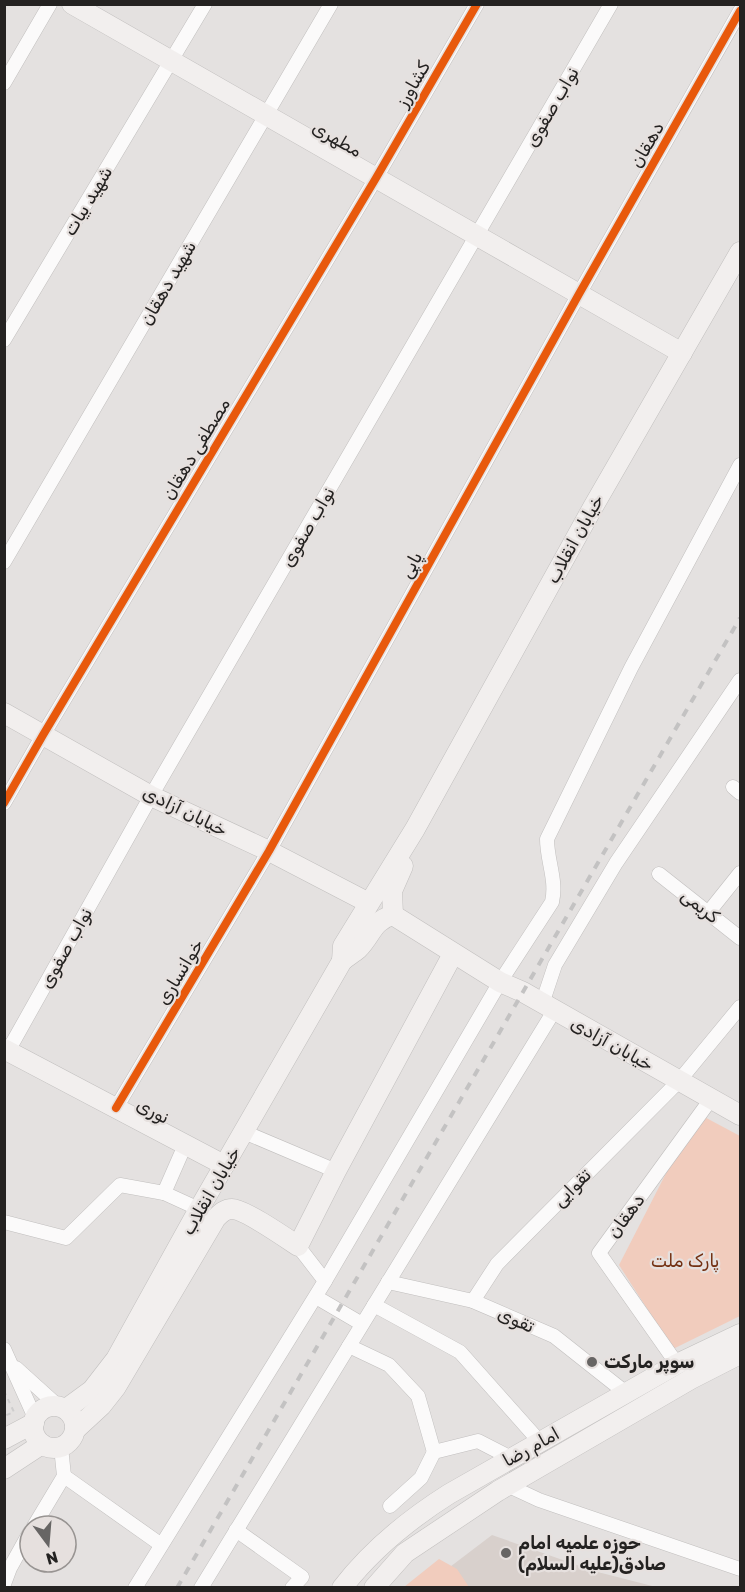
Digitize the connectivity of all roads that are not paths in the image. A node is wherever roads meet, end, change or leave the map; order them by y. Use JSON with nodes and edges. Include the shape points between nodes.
{"nodes":[{"id":1,"x":50,"y":4,"type":"edge"},
{"id":2,"x":72,"y":4,"type":"edge"},
{"id":3,"x":205,"y":4,"type":"edge"},
{"id":4,"x":331,"y":4,"type":"edge"},
{"id":5,"x":477,"y":4,"type":"edge"},
{"id":6,"x":611,"y":4,"type":"edge"},
{"id":7,"x":741,"y":11,"type":"edge"},
{"id":8,"x":172,"y":62,"type":"junction"},
{"id":9,"x":4,"y":83,"type":"edge"},
{"id":10,"x":266,"y":116,"type":"junction"},
{"id":11,"x":376,"y":178,"type":"junction"},
{"id":12,"x":477,"y":236,"type":"junction"},
{"id":13,"x":741,"y":252,"type":"edge"},
{"id":14,"x":579,"y":294,"type":"junction"},
{"id":15,"x":4,"y":340,"type":"edge"},
{"id":16,"x":682,"y":353,"type":"junction"},
{"id":17,"x":741,"y":465,"type":"edge"},
{"id":18,"x":4,"y":562,"type":"edge"},
{"id":19,"x":741,"y":680,"type":"edge"},
{"id":20,"x":4,"y":713,"type":"edge"},
{"id":21,"x":43,"y":735,"type":"junction"},
{"id":22,"x":151,"y":796,"type":"junction"},
{"id":23,"x":4,"y":803,"type":"edge"},
{"id":24,"x":415,"y":828,"type":"junction"},
{"id":25,"x":269,"y":851,"type":"junction"},
{"id":26,"x":741,"y":873,"type":"edge"},
{"id":27,"x":659,"y":874,"type":"dead end"},
{"id":28,"x":369,"y":903,"type":"junction"},
{"id":29,"x":708,"y":913,"type":"junction"},
{"id":30,"x":393,"y":915,"type":"junction"},
{"id":31,"x":741,"y":938,"type":"edge"},
{"id":32,"x":453,"y":954,"type":"junction"},
{"id":33,"x":342,"y":961,"type":"junction"},
{"id":34,"x":500,"y":982,"type":"junction"},
{"id":35,"x":741,"y":1007,"type":"edge"},
{"id":36,"x":548,"y":1008,"type":"junction"},
{"id":37,"x":6,"y":1050,"type":"edge"},
{"id":38,"x":678,"y":1081,"type":"junction"},
{"id":39,"x":711,"y":1099,"type":"junction"},
{"id":40,"x":116,"y":1108,"type":"junction"},
{"id":41,"x":741,"y":1115,"type":"edge"},
{"id":42,"x":244,"y":1132,"type":"junction"},
{"id":43,"x":185,"y":1145,"type":"junction"},
{"id":44,"x":224,"y":1166,"type":"junction"},
{"id":45,"x":336,"y":1171,"type":"junction"},
{"id":46,"x":164,"y":1193,"type":"junction"},
{"id":47,"x":207,"y":1213,"type":"junction"},
{"id":48,"x":4,"y":1222,"type":"edge"},
{"id":49,"x":298,"y":1245,"type":"junction"},
{"id":50,"x":326,"y":1281,"type":"junction"},
{"id":51,"x":388,"y":1282,"type":"junction"},
{"id":52,"x":316,"y":1297,"type":"junction"},
{"id":53,"x":473,"y":1300,"type":"junction"},
{"id":54,"x":374,"y":1305,"type":"junction"},
{"id":55,"x":362,"y":1324,"type":"junction"},
{"id":56,"x":741,"y":1334,"type":"edge"},
{"id":57,"x":349,"y":1346,"type":"junction"},
{"id":58,"x":4,"y":1349,"type":"edge"},
{"id":59,"x":741,"y":1354,"type":"edge"},
{"id":60,"x":12,"y":1364,"type":"junction"},
{"id":61,"x":677,"y":1364,"type":"junction"},
{"id":62,"x":626,"y":1393,"type":"junction"},
{"id":63,"x":62,"y":1408,"type":"junction"},
{"id":64,"x":35,"y":1421,"type":"junction"},
{"id":65,"x":75,"y":1430,"type":"junction"},
{"id":66,"x":4,"y":1439,"type":"edge"},
{"id":67,"x":540,"y":1442,"type":"junction"},
{"id":68,"x":52,"y":1446,"type":"junction"},
{"id":69,"x":434,"y":1452,"type":"junction"},
{"id":70,"x":511,"y":1458,"type":"junction"},
{"id":71,"x":4,"y":1469,"type":"edge"},
{"id":72,"x":64,"y":1476,"type":"junction"},
{"id":73,"x":507,"y":1485,"type":"junction"},
{"id":74,"x":390,"y":1506,"type":"dead end"},
{"id":75,"x":41,"y":1514,"type":"edge"},
{"id":76,"x":236,"y":1530,"type":"junction"},
{"id":77,"x":160,"y":1544,"type":"junction"},
{"id":78,"x":18,"y":1554,"type":"edge"},
{"id":79,"x":741,"y":1569,"type":"edge"},
{"id":80,"x":4,"y":1584,"type":"edge"},
{"id":81,"x":135,"y":1587,"type":"edge"},
{"id":82,"x":201,"y":1587,"type":"edge"},
{"id":83,"x":292,"y":1587,"type":"edge"},
{"id":84,"x":342,"y":1587,"type":"edge"},
{"id":85,"x":374,"y":1587,"type":"edge"}],
"edges":[{"from":1,"to":9,"type":"street"},
{"from":2,"to":8,"type":"main road","name":"مطهری"},
{"from":3,"to":8,"type":"street","name":"شهید بیات"},
{"from":4,"to":10,"type":"street","name":"شهید دهقان"},
{"from":5,"to":11,"type":"street","name":"کشاورز"},
{"from":6,"to":12,"type":"street","name":"نواب صفوی"},
{"from":7,"to":14,"type":"street","name":"دهقان"},
{"from":8,"to":10,"type":"main road","name":"مطهری"},
{"from":8,"to":15,"type":"street","name":"شهید بیات"},
{"from":10,"to":11,"type":"main road","name":"مطهری"},
{"from":10,"to":18,"type":"street","name":"شهید دهقان"},
{"from":11,"to":12,"type":"main road","name":"مطهری"},
{"from":11,"to":21,"type":"street","name":"مصطفی دهقان"},
{"from":12,"to":14,"type":"main road","name":"مطهری"},
{"from":12,"to":22,"type":"street","name":"نواب صفوی"},
{"from":13,"to":16,"type":"main road","name":"خیابان انقلاب"},
{"from":14,"to":16,"type":"main road","name":"مطهری"},
{"from":14,"to":25,"type":"street","name":"پاپی"},
{"from":16,"to":24,"type":"main road","name":"خیابان انقلاب"},
{"from":17,"to":34,"type":"street","via":[[631,668],[547,839],[555,890],[552,902]]},
{"from":19,"to":36,"type":"street","via":[[616,863],[555,965]]},
{"from":20,"to":21,"type":"main road","name":"خیابان آزادی"},
{"from":21,"to":22,"type":"main road","name":"خیابان آزادی"},
{"from":21,"to":23,"type":"street","name":"مصطفی دهقان"},
{"from":22,"to":25,"type":"main road","name":"خیابان آزادی"},
{"from":22,"to":37,"type":"street","name":"نواب صفوی"},
{"from":24,"to":28,"type":"main road","name":"خیابان انقلاب"},
{"from":24,"to":30,"type":"main road","name":"خیابان انقلاب","via":[[407,860],[392,891]]},
{"from":25,"to":28,"type":"main road","name":"خیابان آزادی"},
{"from":25,"to":40,"type":"street","name":"خوانساری"},
{"from":26,"to":29,"type":"street"},
{"from":27,"to":29,"type":"street","name":"کریمی"},
{"from":28,"to":33,"type":"main road","name":"خیابان انقلاب","via":[[343,946]]},
{"from":29,"to":31,"type":"street","name":"کریمی"},
{"from":30,"to":32,"type":"main road","name":"خیابان آزادی"},
{"from":30,"to":33,"type":"main road","name":"خیابان انقلاب","via":[[377,922],[359,948]]},
{"from":32,"to":34,"type":"main road","name":"خیابان آزادی"},
{"from":32,"to":45,"type":"main road"},
{"from":33,"to":42,"type":"main road","name":"خیابان انقلاب"},
{"from":34,"to":36,"type":"main road","name":"خیابان آزادی"},
{"from":34,"to":50,"type":"street"},
{"from":35,"to":38,"type":"street","name":"تقوایی"},
{"from":36,"to":38,"type":"main road","name":"خیابان آزادی"},
{"from":36,"to":51,"type":"street"},
{"from":37,"to":40,"type":"main road","name":"نوری"},
{"from":38,"to":39,"type":"main road","name":"خیابان آزادی"},
{"from":38,"to":53,"type":"street","name":"تقوایی","via":[[497,1264]]},
{"from":39,"to":41,"type":"main road","name":"خیابان آزادی"},
{"from":39,"to":61,"type":"street","name":"دهقان","via":[[599,1253]]},
{"from":40,"to":43,"type":"main road","name":"نوری"},
{"from":42,"to":44,"type":"main road","name":"خیابان انقلاب"},
{"from":42,"to":45,"type":"street"},
{"from":43,"to":44,"type":"main road","name":"نوری"},
{"from":43,"to":46,"type":"street"},
{"from":44,"to":47,"type":"main road","name":"خیابان انقلاب"},
{"from":45,"to":49,"type":"main road"},
{"from":46,"to":47,"type":"street"},
{"from":46,"to":48,"type":"street","via":[[120,1185],[66,1238]]},
{"from":47,"to":49,"type":"main road","via":[[234,1209]]},
{"from":47,"to":63,"type":"main road","name":"خیابان انقلاب","via":[[116,1359],[92,1389]]},
{"from":47,"to":65,"type":"main road","name":"خیابان انقلاب","via":[[116,1387]]},
{"from":49,"to":50,"type":"street"},
{"from":50,"to":52,"type":"street"},
{"from":51,"to":53,"type":"street","name":"تقوی"},
{"from":51,"to":54,"type":"street"},
{"from":52,"to":55,"type":"street"},
{"from":52,"to":77,"type":"street"},
{"from":53,"to":62,"type":"street","name":"تقوی","via":[[554,1336]]},
{"from":54,"to":55,"type":"street"},
{"from":54,"to":67,"type":"street","via":[[460,1352]]},
{"from":55,"to":57,"type":"street"},
{"from":56,"to":61,"type":"main road","name":"امام رضا"},
{"from":57,"to":69,"type":"street","via":[[389,1365],[418,1396]]},
{"from":57,"to":76,"type":"street"},
{"from":58,"to":60,"type":"street"},
{"from":59,"to":73,"type":"main road","name":"امام رضا"},
{"from":60,"to":63,"type":"street"},
{"from":60,"to":64,"type":"street"},
{"from":61,"to":62,"type":"main road","name":"امام رضا"},
{"from":62,"to":67,"type":"main road","name":"امام رضا"},
{"from":63,"to":64,"type":"main road","via":[[45,1408]]},
{"from":63,"to":65,"type":"main road","via":[[72,1414]]},
{"from":64,"to":66,"type":"main road"},
{"from":64,"to":68,"type":"main road","via":[[35,1435]]},
{"from":65,"to":68,"type":"main road","via":[[71,1440]]},
{"from":67,"to":70,"type":"main road","name":"امام رضا"},
{"from":68,"to":71,"type":"main road"},
{"from":68,"to":72,"type":"street"},
{"from":69,"to":70,"type":"street","via":[[478,1441]]},
{"from":69,"to":74,"type":"street","via":[[421,1478]]},
{"from":70,"to":84,"type":"main road","name":"امام رضا","via":[[413,1517],[358,1567]]},
{"from":72,"to":75,"type":"street"},
{"from":72,"to":77,"type":"street"},
{"from":73,"to":79,"type":"street","via":[[539,1500]]},
{"from":73,"to":85,"type":"main road","name":"امام رضا","via":[[405,1553]]},
{"from":76,"to":82,"type":"street"},
{"from":76,"to":83,"type":"street","via":[[302,1577]]},
{"from":77,"to":81,"type":"street"},
{"from":78,"to":80,"type":"street"}]}
